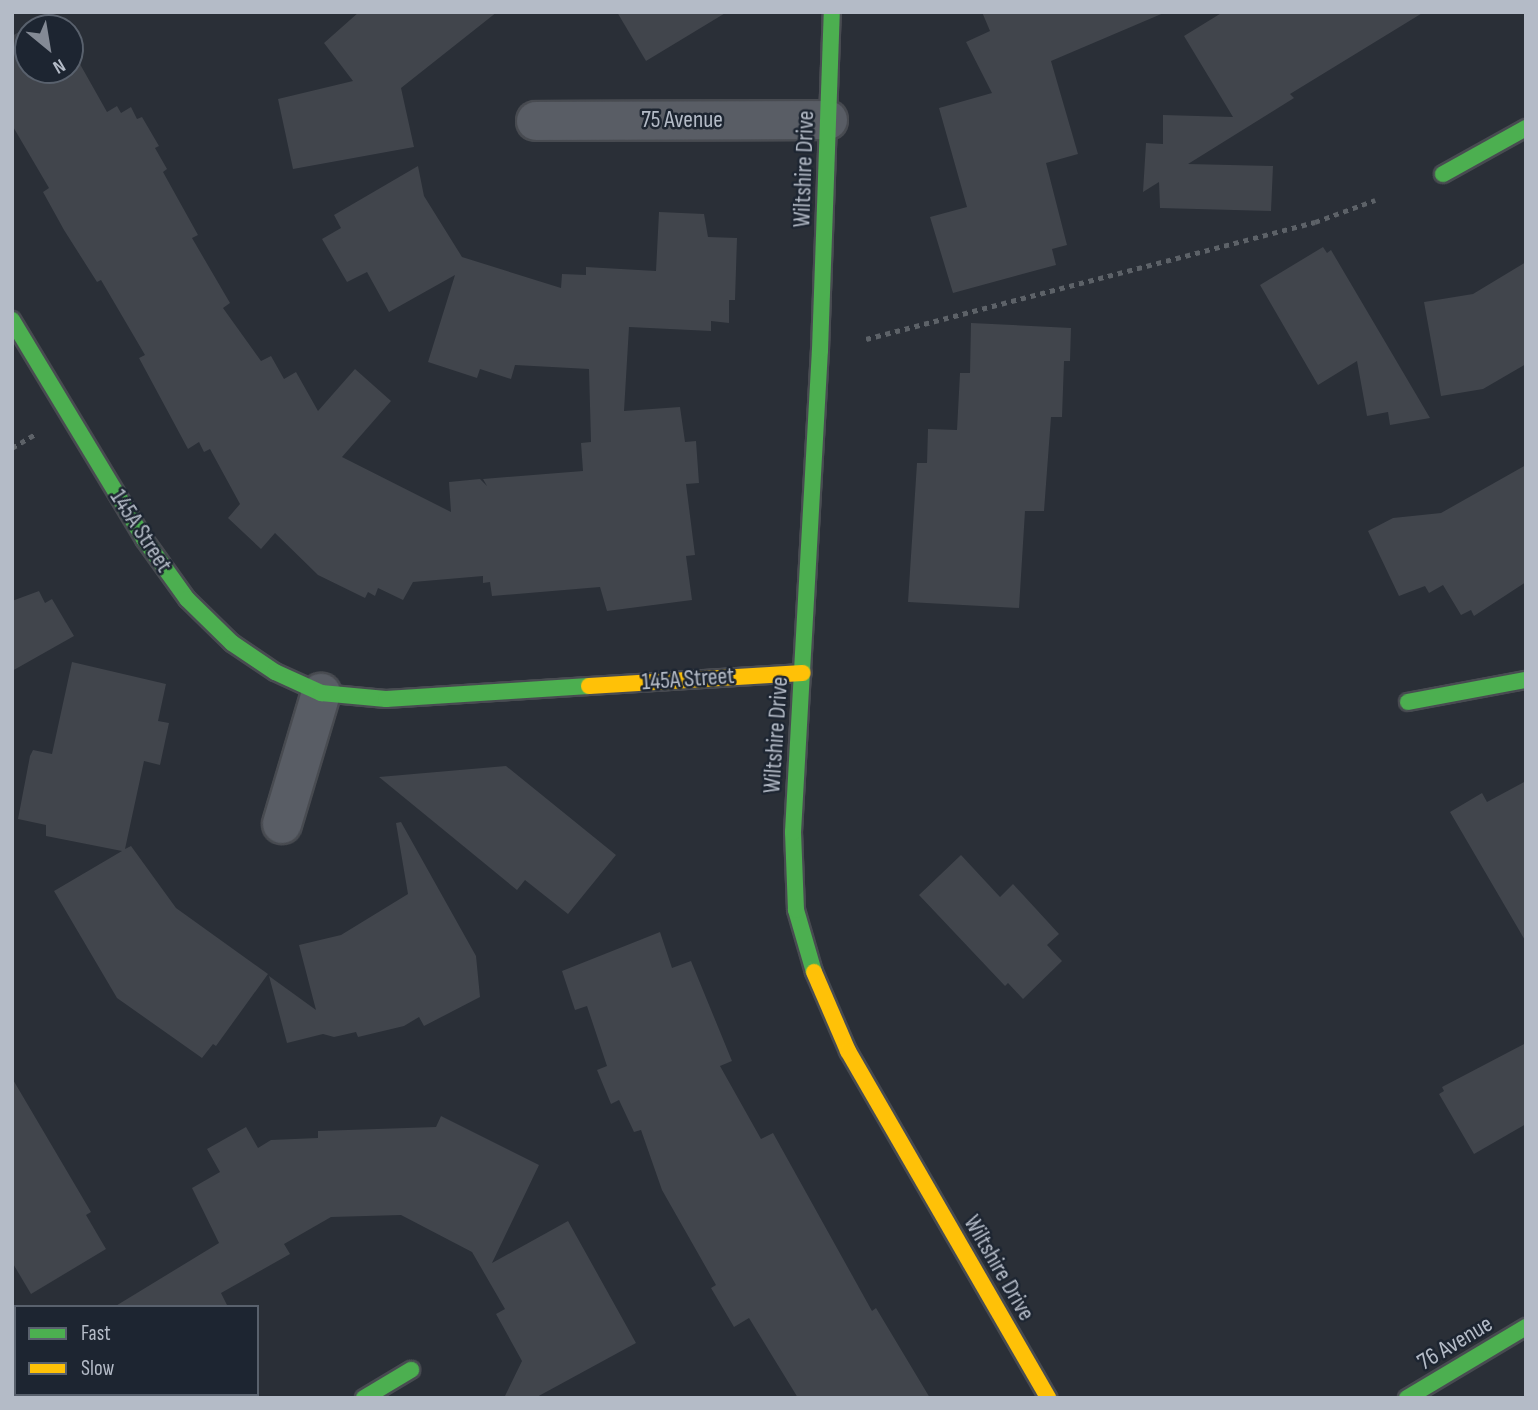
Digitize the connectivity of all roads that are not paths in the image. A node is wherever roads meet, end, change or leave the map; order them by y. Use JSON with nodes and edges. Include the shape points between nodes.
{"nodes":[{"id":1,"x":832,"y":12,"type":"edge"},
{"id":2,"x":828,"y":120,"type":"junction"},
{"id":3,"x":536,"y":121,"type":"dead end"},
{"id":4,"x":1526,"y":128,"type":"edge"},
{"id":5,"x":1443,"y":174,"type":"dead end"},
{"id":6,"x":12,"y":320,"type":"edge"},
{"id":7,"x":803,"y":673,"type":"junction"},
{"id":8,"x":1526,"y":680,"type":"edge"},
{"id":9,"x":321,"y":693,"type":"junction"},
{"id":10,"x":1408,"y":702,"type":"dead end"},
{"id":11,"x":282,"y":824,"type":"dead end"},
{"id":12,"x":1526,"y":1327,"type":"edge"},
{"id":13,"x":411,"y":1370,"type":"dead end"},
{"id":14,"x":364,"y":1398,"type":"edge"},
{"id":15,"x":1048,"y":1398,"type":"edge"},
{"id":16,"x":1407,"y":1398,"type":"edge"}],
"edges":[{"from":1,"to":2,"type":"street","name":"Wiltshire Drive"},
{"from":2,"to":3,"type":"street","name":"75 Avenue"},
{"from":2,"to":7,"type":"street","name":"Wiltshire Drive"},
{"from":4,"to":5,"type":"street"},
{"from":6,"to":9,"type":"street","name":"145A Street","via":[[144,539],[187,599],[232,643],[275,673]]},
{"from":7,"to":9,"type":"street","name":"145A Street","via":[[386,699]]},
{"from":7,"to":15,"type":"street","name":"Wiltshire Drive","via":[[793,832],[796,910],[818,984],[848,1051]]},
{"from":8,"to":10,"type":"street"},
{"from":9,"to":11,"type":"street"},
{"from":12,"to":16,"type":"street","name":"76 Avenue"},
{"from":13,"to":14,"type":"street"}]}
